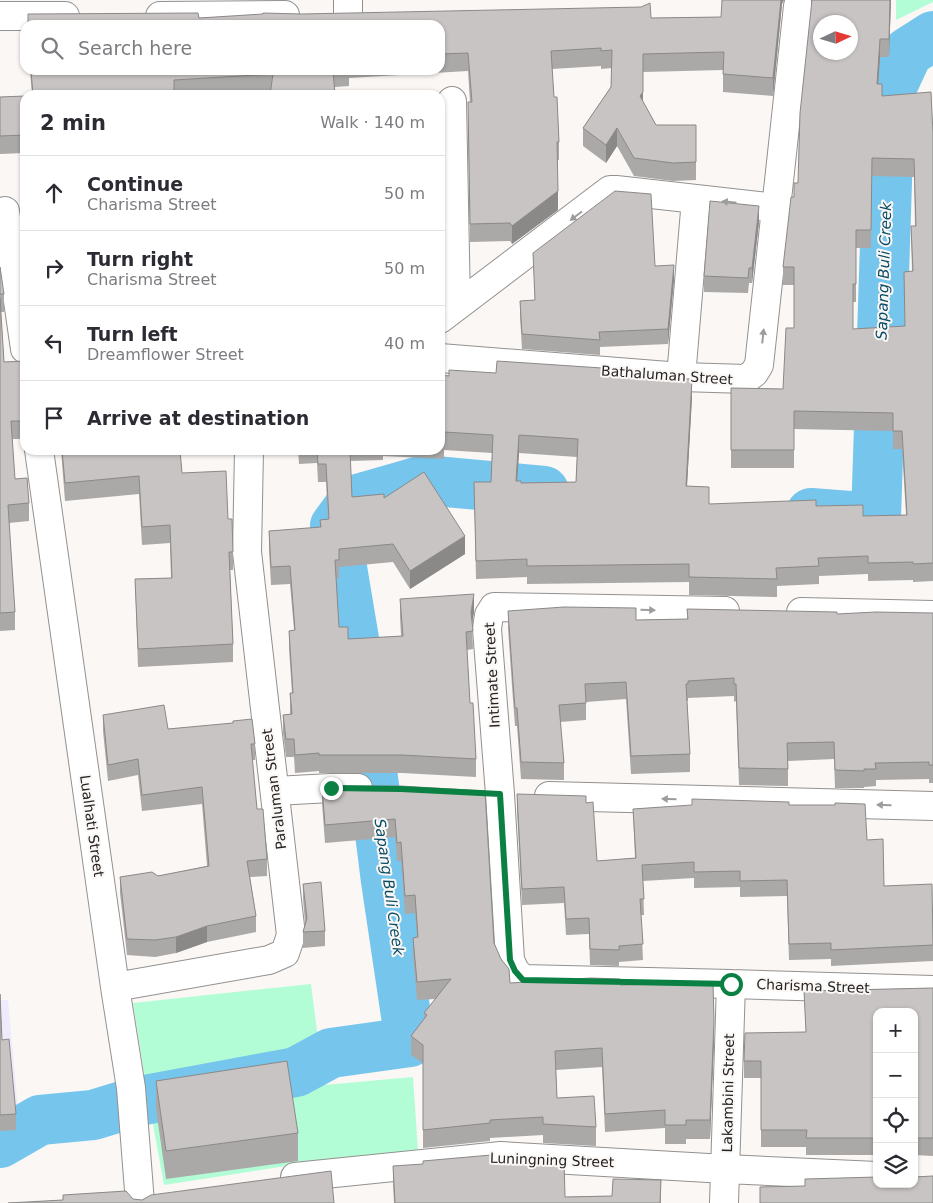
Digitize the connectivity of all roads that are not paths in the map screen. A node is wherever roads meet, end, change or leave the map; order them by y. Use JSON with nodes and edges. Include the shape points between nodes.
{"nodes":[{"id":1,"x":798,"y":6,"type":"dead end"},
{"id":2,"x":333,"y":11,"type":"edge"},
{"id":3,"x":377,"y":14,"type":"edge"},
{"id":4,"x":0,"y":16,"type":"edge"},
{"id":5,"x":90,"y":16,"type":"edge"},
{"id":6,"x":139,"y":16,"type":"edge"},
{"id":7,"x":452,"y":101,"type":"dead end"},
{"id":8,"x":696,"y":199,"type":"junction"},
{"id":9,"x":777,"y":208,"type":"junction"},
{"id":10,"x":10,"y":211,"type":"edge"},
{"id":11,"x":20,"y":304,"type":"edge"},
{"id":12,"x":448,"y":312,"type":"edge"},
{"id":13,"x":445,"y":358,"type":"edge"},
{"id":14,"x":681,"y":377,"type":"junction"},
{"id":15,"x":40,"y":455,"type":"edge"},
{"id":16,"x":249,"y":455,"type":"edge"},
{"id":17,"x":933,"y":615,"type":"edge"},
{"id":18,"x":384,"y":789,"type":"edge"},
{"id":19,"x":275,"y":791,"type":"junction"},
{"id":20,"x":490,"y":794,"type":"junction"},
{"id":21,"x":933,"y":806,"type":"edge"},
{"id":22,"x":731,"y":984,"type":"junction"},
{"id":23,"x":115,"y":987,"type":"junction"},
{"id":24,"x":933,"y":990,"type":"edge"},
{"id":25,"x":726,"y":1169,"type":"junction"},
{"id":26,"x":873,"y":1176,"type":"edge"},
{"id":27,"x":273,"y":1180,"type":"edge"},
{"id":28,"x":168,"y":1195,"type":"edge"},
{"id":29,"x":140,"y":1201,"type":"edge"},
{"id":30,"x":724,"y":1203,"type":"edge"}],
"edges":[{"from":1,"to":9,"type":"street","name":"Bathaluman Street"},
{"from":2,"to":3,"type":"street"},
{"from":2,"to":6,"type":"street"},
{"from":4,"to":5,"type":"street"},
{"from":7,"to":12,"type":"street"},
{"from":9,"to":8,"type":"street","one_way":true},
{"from":8,"to":12,"type":"street","one_way":true,"via":[[610,190]]},
{"from":8,"to":14,"type":"street"},
{"from":14,"to":9,"type":"street","name":"Bathaluman Street","one_way":true,"via":[[746,379],[760,365]]},
{"from":10,"to":11,"type":"street"},
{"from":13,"to":14,"type":"street","name":"Bathaluman Street"},
{"from":15,"to":23,"type":"street","name":"Lualhati Street"},
{"from":16,"to":19,"type":"street","name":"Paraluman Street","via":[[247,552]]},
{"from":20,"to":17,"type":"street","name":"Intimate Street","one_way":true,"via":[[487,629],[494,607]]},
{"from":18,"to":19,"type":"street"},
{"from":19,"to":23,"type":"street","name":"Paraluman Street","via":[[291,935],[285,952],[269,960]]},
{"from":21,"to":20,"type":"street","one_way":true},
{"from":20,"to":22,"type":"street","name":"Charisma Street","via":[[510,960],[523,980]]},
{"from":22,"to":24,"type":"street","name":"Charisma Street"},
{"from":22,"to":25,"type":"street","name":"Lakambini Street"},
{"from":23,"to":29,"type":"street","name":"Lualhati Street","via":[[131,1088]]},
{"from":25,"to":26,"type":"street","name":"Luningning Street"},
{"from":25,"to":27,"type":"street","name":"Luningning Street","via":[[501,1156]]},
{"from":25,"to":30,"type":"street","name":"Lakambini Street"},
{"from":28,"to":29,"type":"street"}]}
